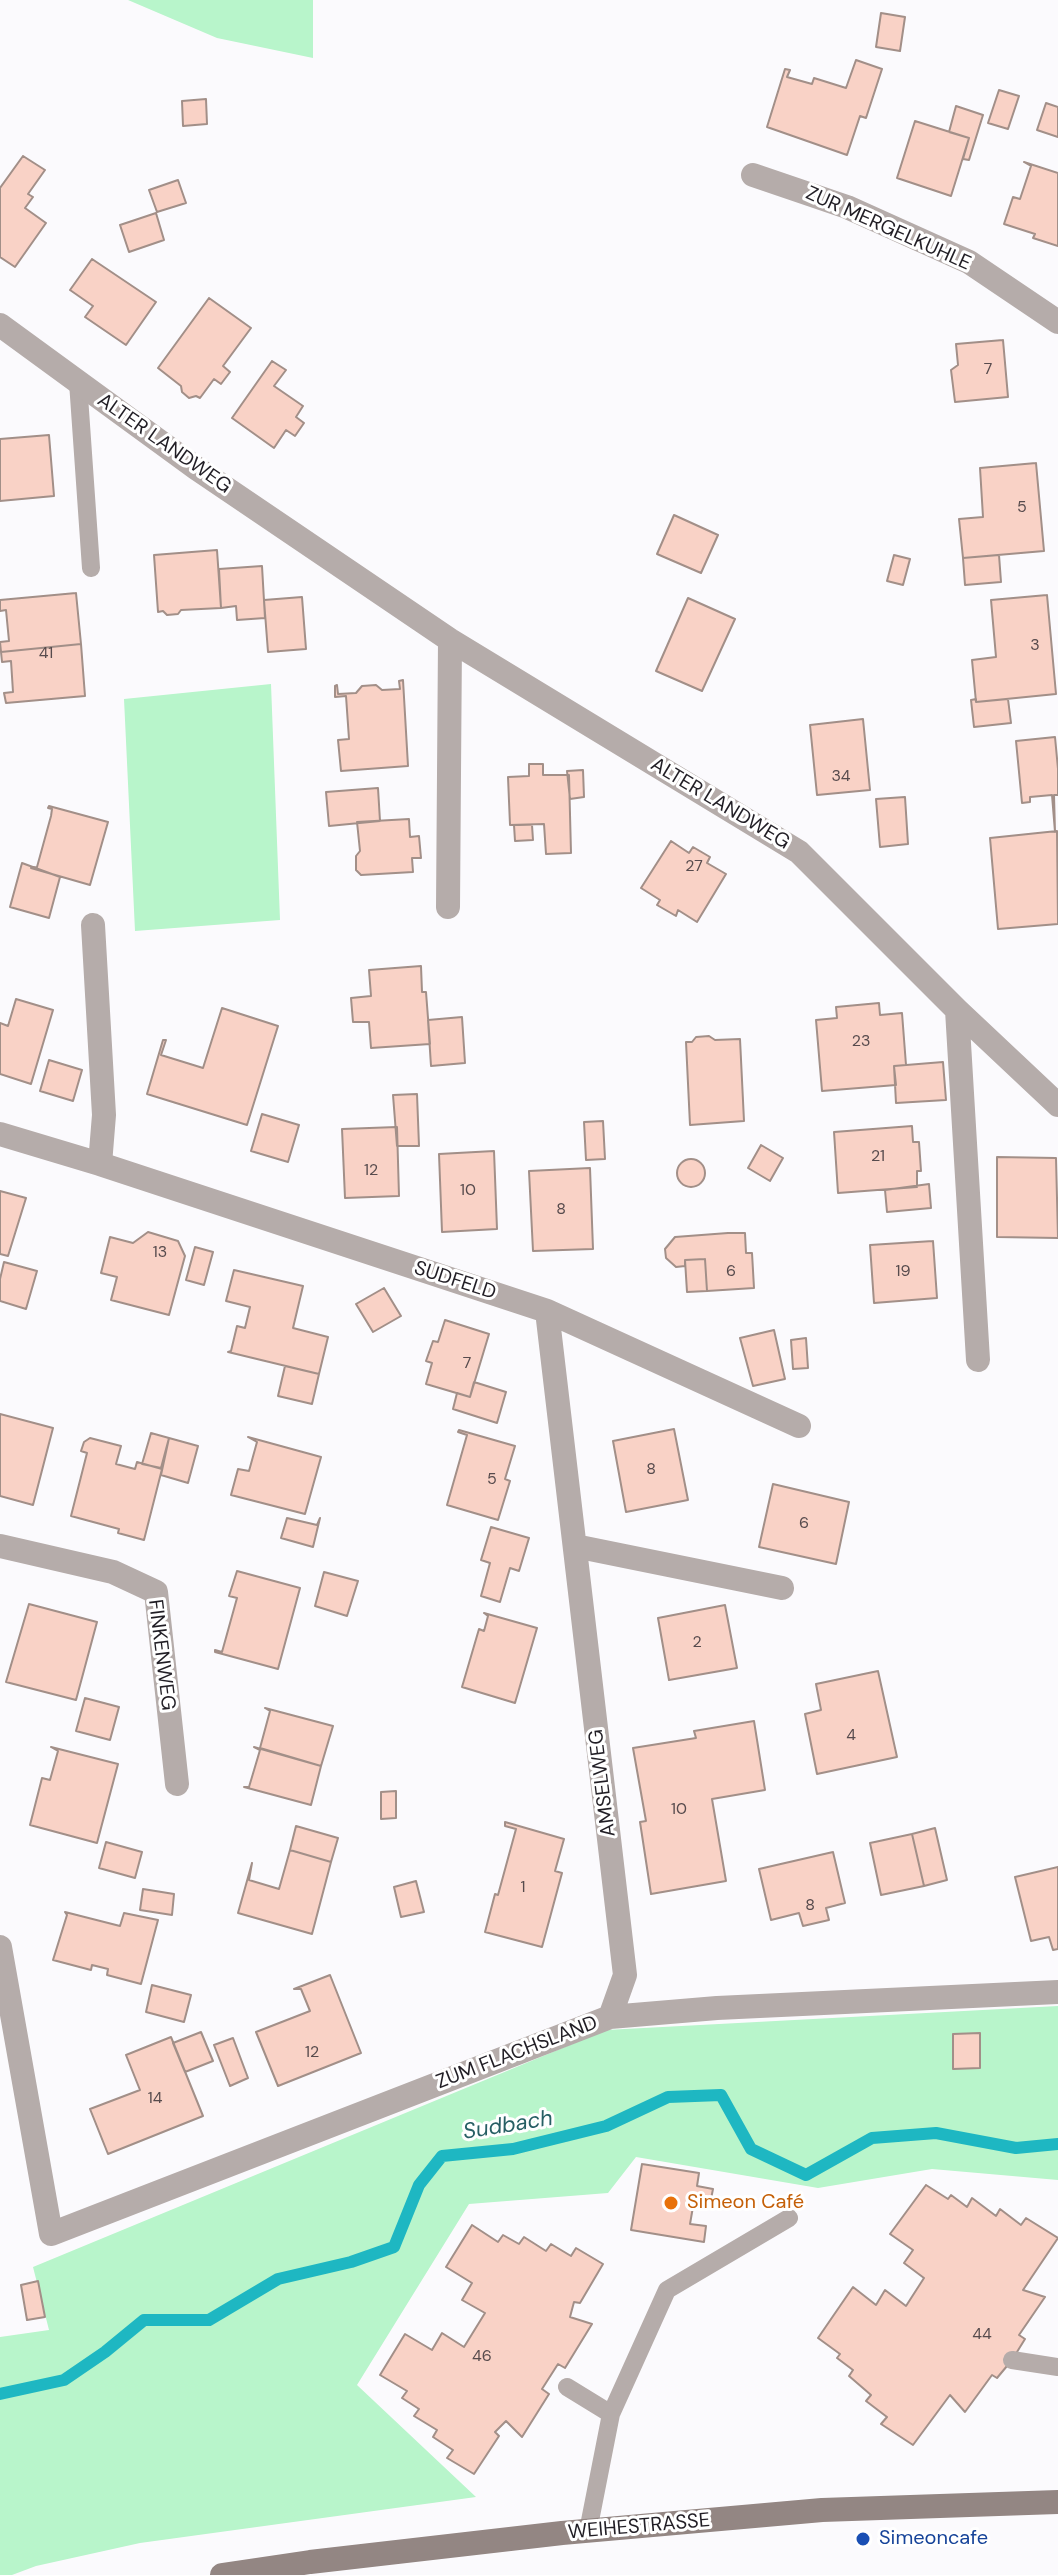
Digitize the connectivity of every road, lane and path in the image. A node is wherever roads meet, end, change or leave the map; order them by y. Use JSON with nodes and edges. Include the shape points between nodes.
{"nodes":[{"id":1,"x":753,"y":175,"type":"dead end"},
{"id":2,"x":1058,"y":322,"type":"edge"},
{"id":3,"x":0,"y":325,"type":"edge"},
{"id":4,"x":78,"y":382,"type":"junction"},
{"id":5,"x":91,"y":568,"type":"dead end"},
{"id":6,"x":450,"y":640,"type":"junction"},
{"id":7,"x":448,"y":907,"type":"dead end"},
{"id":8,"x":93,"y":925,"type":"dead end"},
{"id":9,"x":957,"y":1010,"type":"junction"},
{"id":10,"x":1058,"y":1105,"type":"edge"},
{"id":11,"x":0,"y":1134,"type":"edge"},
{"id":12,"x":100,"y":1164,"type":"junction"},
{"id":13,"x":547,"y":1311,"type":"junction"},
{"id":14,"x":978,"y":1360,"type":"dead end"},
{"id":15,"x":799,"y":1426,"type":"dead end"},
{"id":16,"x":0,"y":1546,"type":"edge"},
{"id":17,"x":575,"y":1546,"type":"junction"},
{"id":18,"x":782,"y":1588,"type":"dead end"},
{"id":19,"x":177,"y":1784,"type":"dead end"},
{"id":20,"x":0,"y":1947,"type":"edge"},
{"id":21,"x":1058,"y":1992,"type":"edge"},
{"id":22,"x":610,"y":2017,"type":"junction"},
{"id":23,"x":789,"y":2218,"type":"dead end"},
{"id":24,"x":1012,"y":2360,"type":"dead end"},
{"id":25,"x":1058,"y":2367,"type":"edge"},
{"id":26,"x":567,"y":2387,"type":"dead end"},
{"id":27,"x":611,"y":2414,"type":"junction"},
{"id":28,"x":1058,"y":2502,"type":"edge"},
{"id":29,"x":588,"y":2531,"type":"junction"},
{"id":30,"x":222,"y":2575,"type":"edge"}],
"edges":[{"from":1,"to":2,"type":"street","name":"ZUR MERGELKUHLE","via":[[847,207],[969,262]]},
{"from":3,"to":4,"type":"street","name":"ALTER LANDWEG"},
{"from":4,"to":5,"type":"lane"},
{"from":4,"to":6,"type":"street","name":"ALTER LANDWEG"},
{"from":6,"to":7,"type":"street"},
{"from":6,"to":9,"type":"street","name":"ALTER LANDWEG","via":[[799,852]]},
{"from":8,"to":12,"type":"street","via":[[104,1115]]},
{"from":9,"to":10,"type":"street","name":"ALTER LANDWEG"},
{"from":9,"to":14,"type":"street"},
{"from":11,"to":12,"type":"street","name":"SUDFELD"},
{"from":12,"to":13,"type":"street","name":"SUDFELD"},
{"from":13,"to":15,"type":"street","name":"SUDFELD"},
{"from":13,"to":17,"type":"street","name":"AMSELWEG"},
{"from":16,"to":19,"type":"street","name":"FINKENWEG","via":[[113,1572],[156,1592]]},
{"from":17,"to":18,"type":"street"},
{"from":17,"to":22,"type":"street","name":"AMSELWEG","via":[[625,1975]]},
{"from":20,"to":22,"type":"street","name":"ZUM FLACHSLAND","via":[[51,2234]]},
{"from":21,"to":22,"type":"street","name":"ZUM FLACHSLAND"},
{"from":23,"to":27,"type":"lane","via":[[667,2290]]},
{"from":24,"to":25,"type":"lane"},
{"from":26,"to":27,"type":"lane"},
{"from":27,"to":29,"type":"lane"},
{"from":28,"to":29,"type":"main road","name":"WEIHESTRASSE","via":[[838,2509]]},
{"from":29,"to":30,"type":"main road","name":"WEIHESTRASSE"}]}
